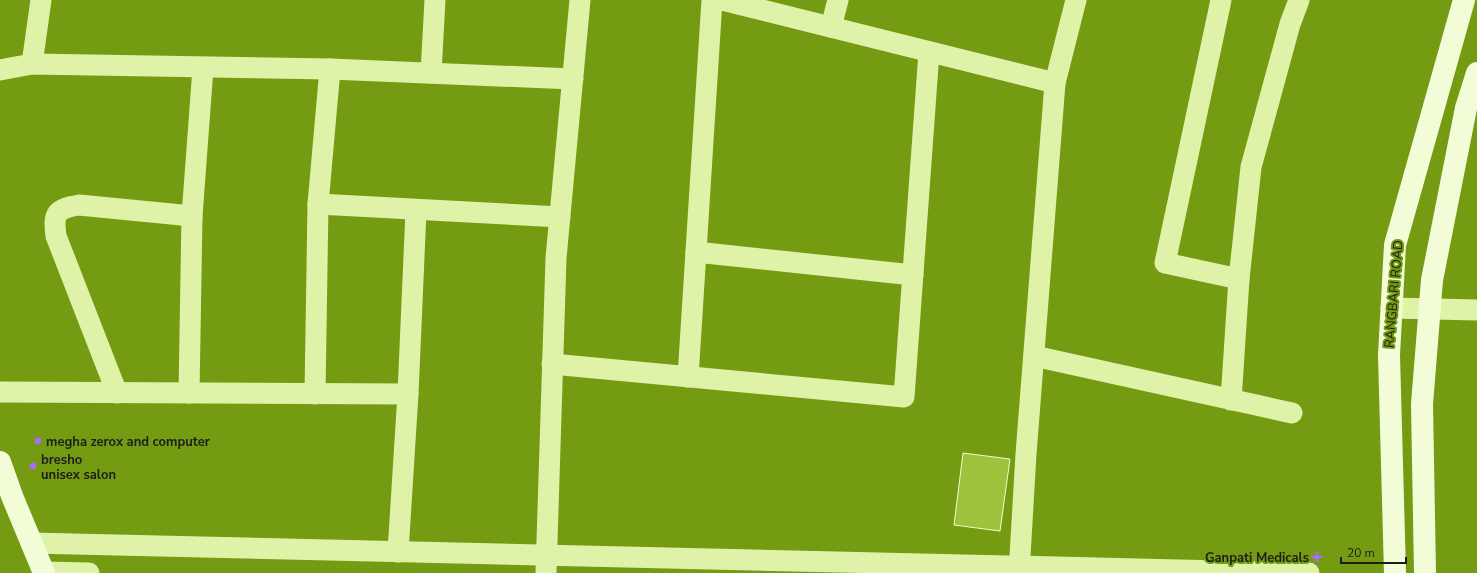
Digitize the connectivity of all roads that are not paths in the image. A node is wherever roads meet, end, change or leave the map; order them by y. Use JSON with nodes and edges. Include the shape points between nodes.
{"nodes":[{"id":1,"x":42,"y":0,"type":"edge"},
{"id":2,"x":435,"y":0,"type":"edge"},
{"id":3,"x":580,"y":0,"type":"edge"},
{"id":4,"x":712,"y":0,"type":"edge"},
{"id":5,"x":722,"y":0,"type":"edge"},
{"id":6,"x":838,"y":0,"type":"edge"},
{"id":7,"x":1076,"y":0,"type":"edge"},
{"id":8,"x":1221,"y":0,"type":"edge"},
{"id":9,"x":1299,"y":0,"type":"edge"},
{"id":10,"x":1464,"y":0,"type":"edge"},
{"id":11,"x":831,"y":27,"type":"junction"},
{"id":12,"x":929,"y":52,"type":"junction"},
{"id":13,"x":32,"y":64,"type":"junction"},
{"id":14,"x":203,"y":68,"type":"junction"},
{"id":15,"x":330,"y":69,"type":"junction"},
{"id":16,"x":0,"y":70,"type":"edge"},
{"id":17,"x":431,"y":73,"type":"junction"},
{"id":18,"x":1477,"y":73,"type":"edge"},
{"id":19,"x":573,"y":79,"type":"junction"},
{"id":20,"x":1055,"y":83,"type":"junction"},
{"id":21,"x":318,"y":204,"type":"junction"},
{"id":22,"x":416,"y":211,"type":"junction"},
{"id":23,"x":192,"y":216,"type":"junction"},
{"id":24,"x":560,"y":218,"type":"junction"},
{"id":25,"x":696,"y":252,"type":"junction"},
{"id":26,"x":913,"y":276,"type":"junction"},
{"id":27,"x":1239,"y":279,"type":"junction"},
{"id":28,"x":1391,"y":308,"type":"junction"},
{"id":29,"x":1429,"y":309,"type":"junction"},
{"id":30,"x":1477,"y":310,"type":"edge"},
{"id":31,"x":1034,"y":356,"type":"junction"},
{"id":32,"x":552,"y":364,"type":"junction"},
{"id":33,"x":688,"y":377,"type":"junction"},
{"id":34,"x":0,"y":392,"type":"edge"},
{"id":35,"x":117,"y":393,"type":"junction"},
{"id":36,"x":189,"y":393,"type":"junction"},
{"id":37,"x":315,"y":394,"type":"junction"},
{"id":38,"x":408,"y":394,"type":"junction"},
{"id":39,"x":1231,"y":400,"type":"junction"},
{"id":40,"x":1292,"y":413,"type":"dead end"},
{"id":41,"x":0,"y":462,"type":"edge"},
{"id":42,"x":31,"y":543,"type":"junction"},
{"id":43,"x":398,"y":552,"type":"junction"},
{"id":44,"x":546,"y":564,"type":"edge"},
{"id":45,"x":1019,"y":570,"type":"edge"},
{"id":46,"x":43,"y":572,"type":"edge"},
{"id":47,"x":89,"y":573,"type":"edge"},
{"id":48,"x":1309,"y":573,"type":"edge"},
{"id":49,"x":1395,"y":573,"type":"edge"},
{"id":50,"x":1425,"y":573,"type":"edge"}],
"edges":[{"from":1,"to":13,"type":"street"},
{"from":2,"to":17,"type":"street"},
{"from":3,"to":19,"type":"street"},
{"from":4,"to":25,"type":"street"},
{"from":5,"to":11,"type":"street"},
{"from":6,"to":11,"type":"street"},
{"from":7,"to":20,"type":"street"},
{"from":8,"to":27,"type":"street","via":[[1165,263]]},
{"from":9,"to":27,"type":"street","via":[[1290,24],[1251,167]]},
{"from":10,"to":28,"type":"street","name":"RANGBARI ROAD","via":[[1395,245]]},
{"from":11,"to":12,"type":"street"},
{"from":12,"to":20,"type":"street"},
{"from":12,"to":26,"type":"street"},
{"from":13,"to":14,"type":"street"},
{"from":13,"to":16,"type":"street"},
{"from":14,"to":15,"type":"street"},
{"from":14,"to":23,"type":"street"},
{"from":15,"to":17,"type":"street"},
{"from":15,"to":21,"type":"street"},
{"from":17,"to":19,"type":"street"},
{"from":18,"to":29,"type":"street","via":[[1466,108],[1432,280]]},
{"from":19,"to":24,"type":"street"},
{"from":20,"to":31,"type":"street"},
{"from":21,"to":22,"type":"street"},
{"from":21,"to":37,"type":"street"},
{"from":22,"to":24,"type":"street"},
{"from":22,"to":38,"type":"street"},
{"from":23,"to":35,"type":"street","via":[[79,205],[65,207],[57,213],[54,221],[56,236]]},
{"from":23,"to":36,"type":"street"},
{"from":24,"to":32,"type":"street"},
{"from":25,"to":26,"type":"street"},
{"from":25,"to":33,"type":"street"},
{"from":26,"to":33,"type":"street","via":[[904,398]]},
{"from":27,"to":39,"type":"street"},
{"from":28,"to":29,"type":"street"},
{"from":28,"to":49,"type":"street","name":"RANGBARI ROAD","via":[[1388,355]]},
{"from":29,"to":30,"type":"street"},
{"from":29,"to":50,"type":"street","via":[[1422,404]]},
{"from":31,"to":39,"type":"street"},
{"from":31,"to":45,"type":"street"},
{"from":32,"to":33,"type":"street"},
{"from":32,"to":44,"type":"street"},
{"from":34,"to":35,"type":"street"},
{"from":35,"to":36,"type":"street"},
{"from":36,"to":37,"type":"street"},
{"from":37,"to":38,"type":"street"},
{"from":38,"to":43,"type":"street"},
{"from":39,"to":40,"type":"street"},
{"from":41,"to":42,"type":"street"},
{"from":42,"to":43,"type":"street"},
{"from":42,"to":46,"type":"street"},
{"from":43,"to":44,"type":"street"},
{"from":44,"to":45,"type":"street"},
{"from":45,"to":48,"type":"street"},
{"from":46,"to":47,"type":"street"}]}
